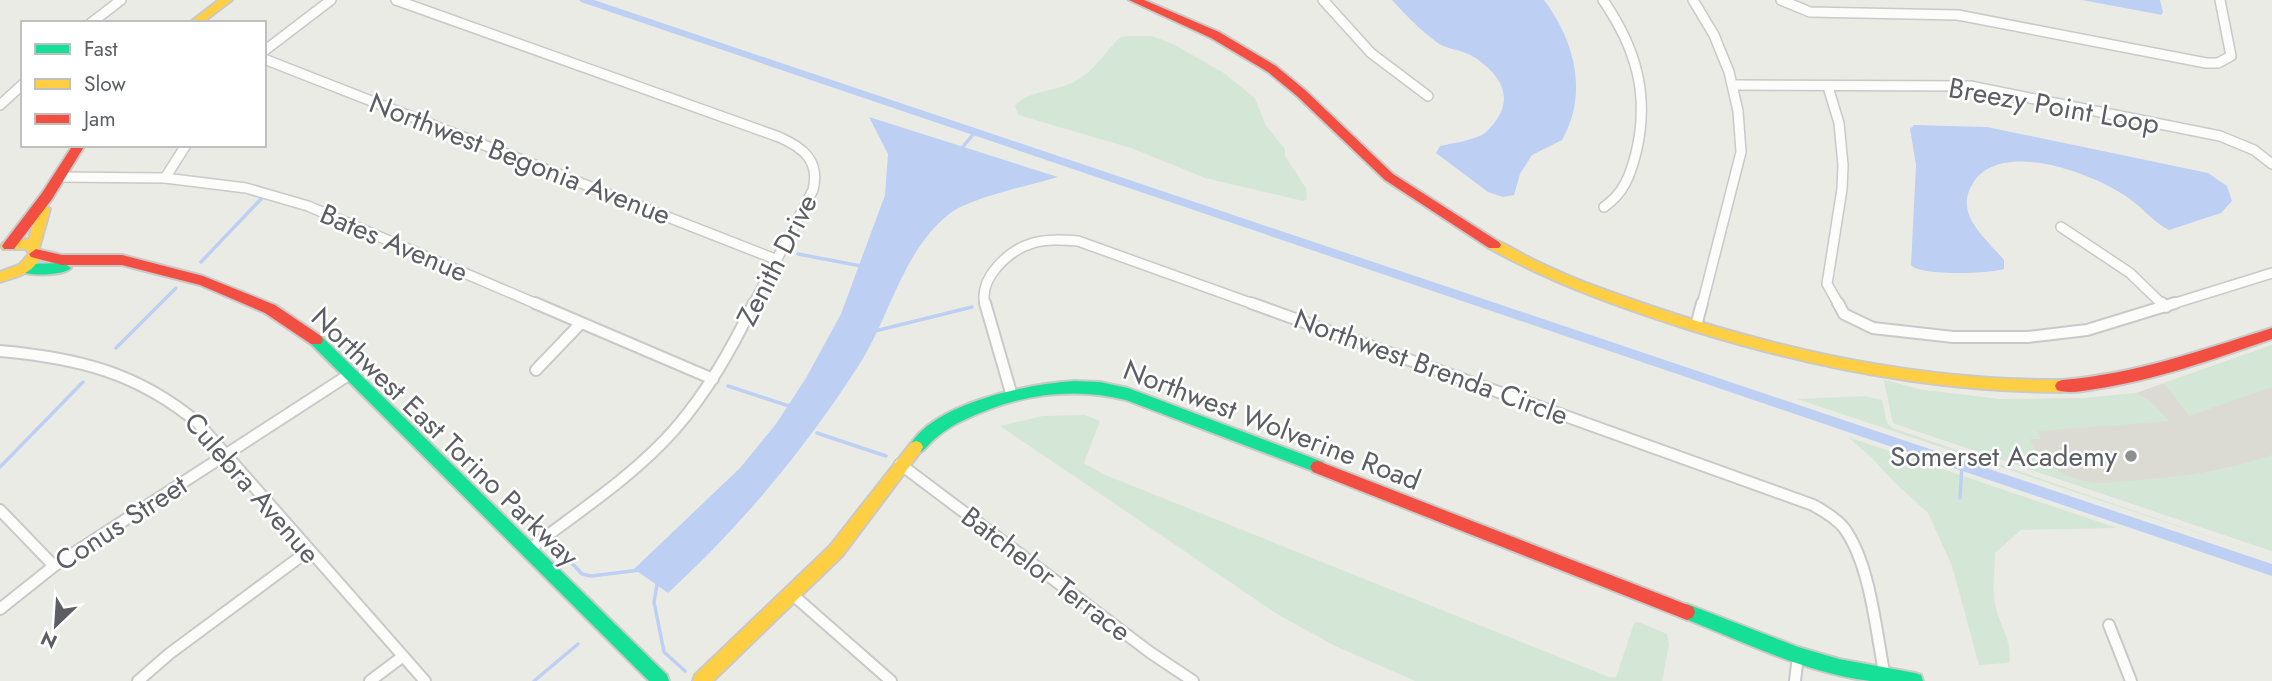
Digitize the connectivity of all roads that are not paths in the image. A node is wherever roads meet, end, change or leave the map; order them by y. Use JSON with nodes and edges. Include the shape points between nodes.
{"nodes":[{"id":1,"x":120,"y":0,"type":"edge"},
{"id":2,"x":226,"y":0,"type":"edge"},
{"id":3,"x":331,"y":0,"type":"edge"},
{"id":4,"x":396,"y":0,"type":"edge"},
{"id":5,"x":1135,"y":0,"type":"edge"},
{"id":6,"x":1323,"y":0,"type":"edge"},
{"id":7,"x":1603,"y":0,"type":"edge"},
{"id":8,"x":1693,"y":0,"type":"edge"},
{"id":9,"x":1781,"y":0,"type":"edge"},
{"id":10,"x":2220,"y":0,"type":"edge"},
{"id":11,"x":94,"y":21,"type":"edge"},
{"id":12,"x":197,"y":21,"type":"edge"},
{"id":13,"x":266,"y":49,"type":"edge"},
{"id":14,"x":266,"y":60,"type":"edge"},
{"id":15,"x":21,"y":85,"type":"edge"},
{"id":16,"x":1734,"y":85,"type":"junction"},
{"id":17,"x":1828,"y":87,"type":"junction"},
{"id":18,"x":1428,"y":96,"type":"dead end"},
{"id":19,"x":0,"y":106,"type":"edge"},
{"id":20,"x":78,"y":147,"type":"edge"},
{"id":21,"x":185,"y":147,"type":"edge"},
{"id":22,"x":2272,"y":164,"type":"edge"},
{"id":23,"x":58,"y":177,"type":"junction"},
{"id":24,"x":165,"y":178,"type":"junction"},
{"id":25,"x":47,"y":196,"type":"junction"},
{"id":26,"x":1604,"y":207,"type":"dead end"},
{"id":27,"x":2061,"y":227,"type":"dead end"},
{"id":28,"x":4,"y":248,"type":"edge"},
{"id":29,"x":35,"y":251,"type":"junction"},
{"id":30,"x":775,"y":259,"type":"junction"},
{"id":31,"x":128,"y":263,"type":"junction"},
{"id":32,"x":24,"y":269,"type":"junction"},
{"id":33,"x":2272,"y":273,"type":"edge"},
{"id":34,"x":0,"y":277,"type":"edge"},
{"id":35,"x":2166,"y":307,"type":"junction"},
{"id":36,"x":581,"y":323,"type":"junction"},
{"id":37,"x":1696,"y":326,"type":"junction"},
{"id":38,"x":2272,"y":333,"type":"edge"},
{"id":39,"x":0,"y":351,"type":"edge"},
{"id":40,"x":536,"y":370,"type":"dead end"},
{"id":41,"x":350,"y":374,"type":"junction"},
{"id":42,"x":713,"y":379,"type":"junction"},
{"id":43,"x":1012,"y":396,"type":"junction"},
{"id":44,"x":226,"y":455,"type":"junction"},
{"id":45,"x":900,"y":464,"type":"junction"},
{"id":46,"x":0,"y":510,"type":"edge"},
{"id":47,"x":307,"y":551,"type":"junction"},
{"id":48,"x":527,"y":551,"type":"junction"},
{"id":49,"x":54,"y":565,"type":"junction"},
{"id":50,"x":793,"y":595,"type":"junction"},
{"id":51,"x":0,"y":609,"type":"edge"},
{"id":52,"x":2109,"y":625,"type":"dead end"},
{"id":53,"x":1798,"y":654,"type":"junction"},
{"id":54,"x":402,"y":657,"type":"junction"},
{"id":55,"x":1885,"y":677,"type":"junction"},
{"id":56,"x":138,"y":681,"type":"edge"},
{"id":57,"x":370,"y":681,"type":"edge"},
{"id":58,"x":425,"y":681,"type":"edge"},
{"id":59,"x":661,"y":681,"type":"edge"},
{"id":60,"x":701,"y":681,"type":"edge"},
{"id":61,"x":891,"y":681,"type":"edge"},
{"id":62,"x":1193,"y":681,"type":"edge"},
{"id":63,"x":1795,"y":681,"type":"edge"},
{"id":64,"x":1914,"y":681,"type":"edge"},
{"id":65,"x":2131,"y":681,"type":"edge"}],
"edges":[{"from":1,"to":11,"type":"street"},
{"from":2,"to":12,"type":"street"},
{"from":3,"to":13,"type":"street"},
{"from":4,"to":30,"type":"street","name":"Zenith Drive","via":[[802,148],[816,167],[816,181]]},
{"from":5,"to":37,"type":"street","via":[[1248,53],[1286,80],[1384,173],[1476,236],[1568,281]]},
{"from":6,"to":18,"type":"street","via":[[1370,52]]},
{"from":7,"to":26,"type":"street","via":[[1638,60],[1644,113],[1623,194]]},
{"from":8,"to":16,"type":"street","via":[[1707,19]]},
{"from":9,"to":10,"type":"street","via":[[1810,12],[1958,15],[2175,59],[2218,63],[2231,56]]},
{"from":14,"to":30,"type":"street","name":"Northwest Begonia Avenue"},
{"from":15,"to":19,"type":"street"},
{"from":16,"to":17,"type":"street","name":"Breezy Point Loop"},
{"from":16,"to":37,"type":"street","via":[[1741,152]]},
{"from":17,"to":22,"type":"street","name":"Breezy Point Loop","via":[[1970,86],[2220,136],[2254,149]]},
{"from":17,"to":35,"type":"street","via":[[1839,123],[1843,164],[1827,284],[1844,314],[1873,328],[1953,337],[2028,337],[2087,330]]},
{"from":20,"to":23,"type":"street"},
{"from":21,"to":24,"type":"street"},
{"from":23,"to":24,"type":"street","name":"Bates Avenue"},
{"from":23,"to":25,"type":"street"},
{"from":24,"to":36,"type":"street","name":"Bates Avenue","via":[[246,188],[308,206]]},
{"from":25,"to":28,"type":"street","via":[[23,231]]},
{"from":25,"to":29,"type":"street"},
{"from":27,"to":35,"type":"street","via":[[2130,273]]},
{"from":28,"to":29,"type":"street","name":"Northwest East Torino Parkway","via":[[23,243]]},
{"from":29,"to":31,"type":"street","name":"Northwest East Torino Parkway","via":[[62,260],[104,258]]},
{"from":29,"to":32,"type":"street"},
{"from":30,"to":42,"type":"street","name":"Zenith Drive"},
{"from":31,"to":32,"type":"street","name":"Northwest East Torino Parkway"},
{"from":31,"to":41,"type":"street","name":"Northwest East Torino Parkway","via":[[209,281],[262,303],[314,338]]},
{"from":32,"to":34,"type":"street","name":"Northwest East Torino Parkway"},
{"from":33,"to":35,"type":"street"},
{"from":36,"to":40,"type":"street"},
{"from":36,"to":42,"type":"street","name":"Bates Avenue"},
{"from":37,"to":38,"type":"street","via":[[1851,369],[1995,387],[2117,380]]},
{"from":39,"to":44,"type":"street","name":"Culebra Avenue","via":[[68,358],[121,373],[178,404]]},
{"from":41,"to":44,"type":"street","name":"Conus Street"},
{"from":41,"to":48,"type":"street","name":"Northwest East Torino Parkway"},
{"from":42,"to":48,"type":"street","name":"Zenith Drive","via":[[674,430],[636,466]]},
{"from":43,"to":45,"type":"street","name":"Northwest Wolverine Road","via":[[953,416],[927,434]]},
{"from":43,"to":53,"type":"street","name":"Northwest Wolverine Road","via":[[1067,387],[1128,394]]},
{"from":43,"to":55,"type":"street","name":"Northwest Brenda Circle","via":[[983,296],[990,275],[1009,255],[1032,243],[1078,241],[1809,502],[1828,513],[1857,549]]},
{"from":44,"to":47,"type":"street","name":"Culebra Avenue"},
{"from":44,"to":49,"type":"street","name":"Conus Street"},
{"from":45,"to":50,"type":"street","name":"Northwest Wolverine Road","via":[[836,551]]},
{"from":45,"to":62,"type":"street","name":"Batchelor Terrace"},
{"from":46,"to":49,"type":"street"},
{"from":47,"to":54,"type":"street","name":"Culebra Avenue"},
{"from":47,"to":56,"type":"street"},
{"from":48,"to":59,"type":"street","name":"Northwest East Torino Parkway"},
{"from":49,"to":51,"type":"street","name":"Conus Street"},
{"from":50,"to":60,"type":"street","name":"Northwest Wolverine Road"},
{"from":50,"to":61,"type":"street"},
{"from":52,"to":65,"type":"street"},
{"from":53,"to":55,"type":"street","name":"Northwest Wolverine Road"},
{"from":53,"to":63,"type":"street"},
{"from":54,"to":57,"type":"street"},
{"from":54,"to":58,"type":"street","name":"Culebra Avenue"},
{"from":55,"to":64,"type":"street","name":"Northwest Wolverine Road"}]}
